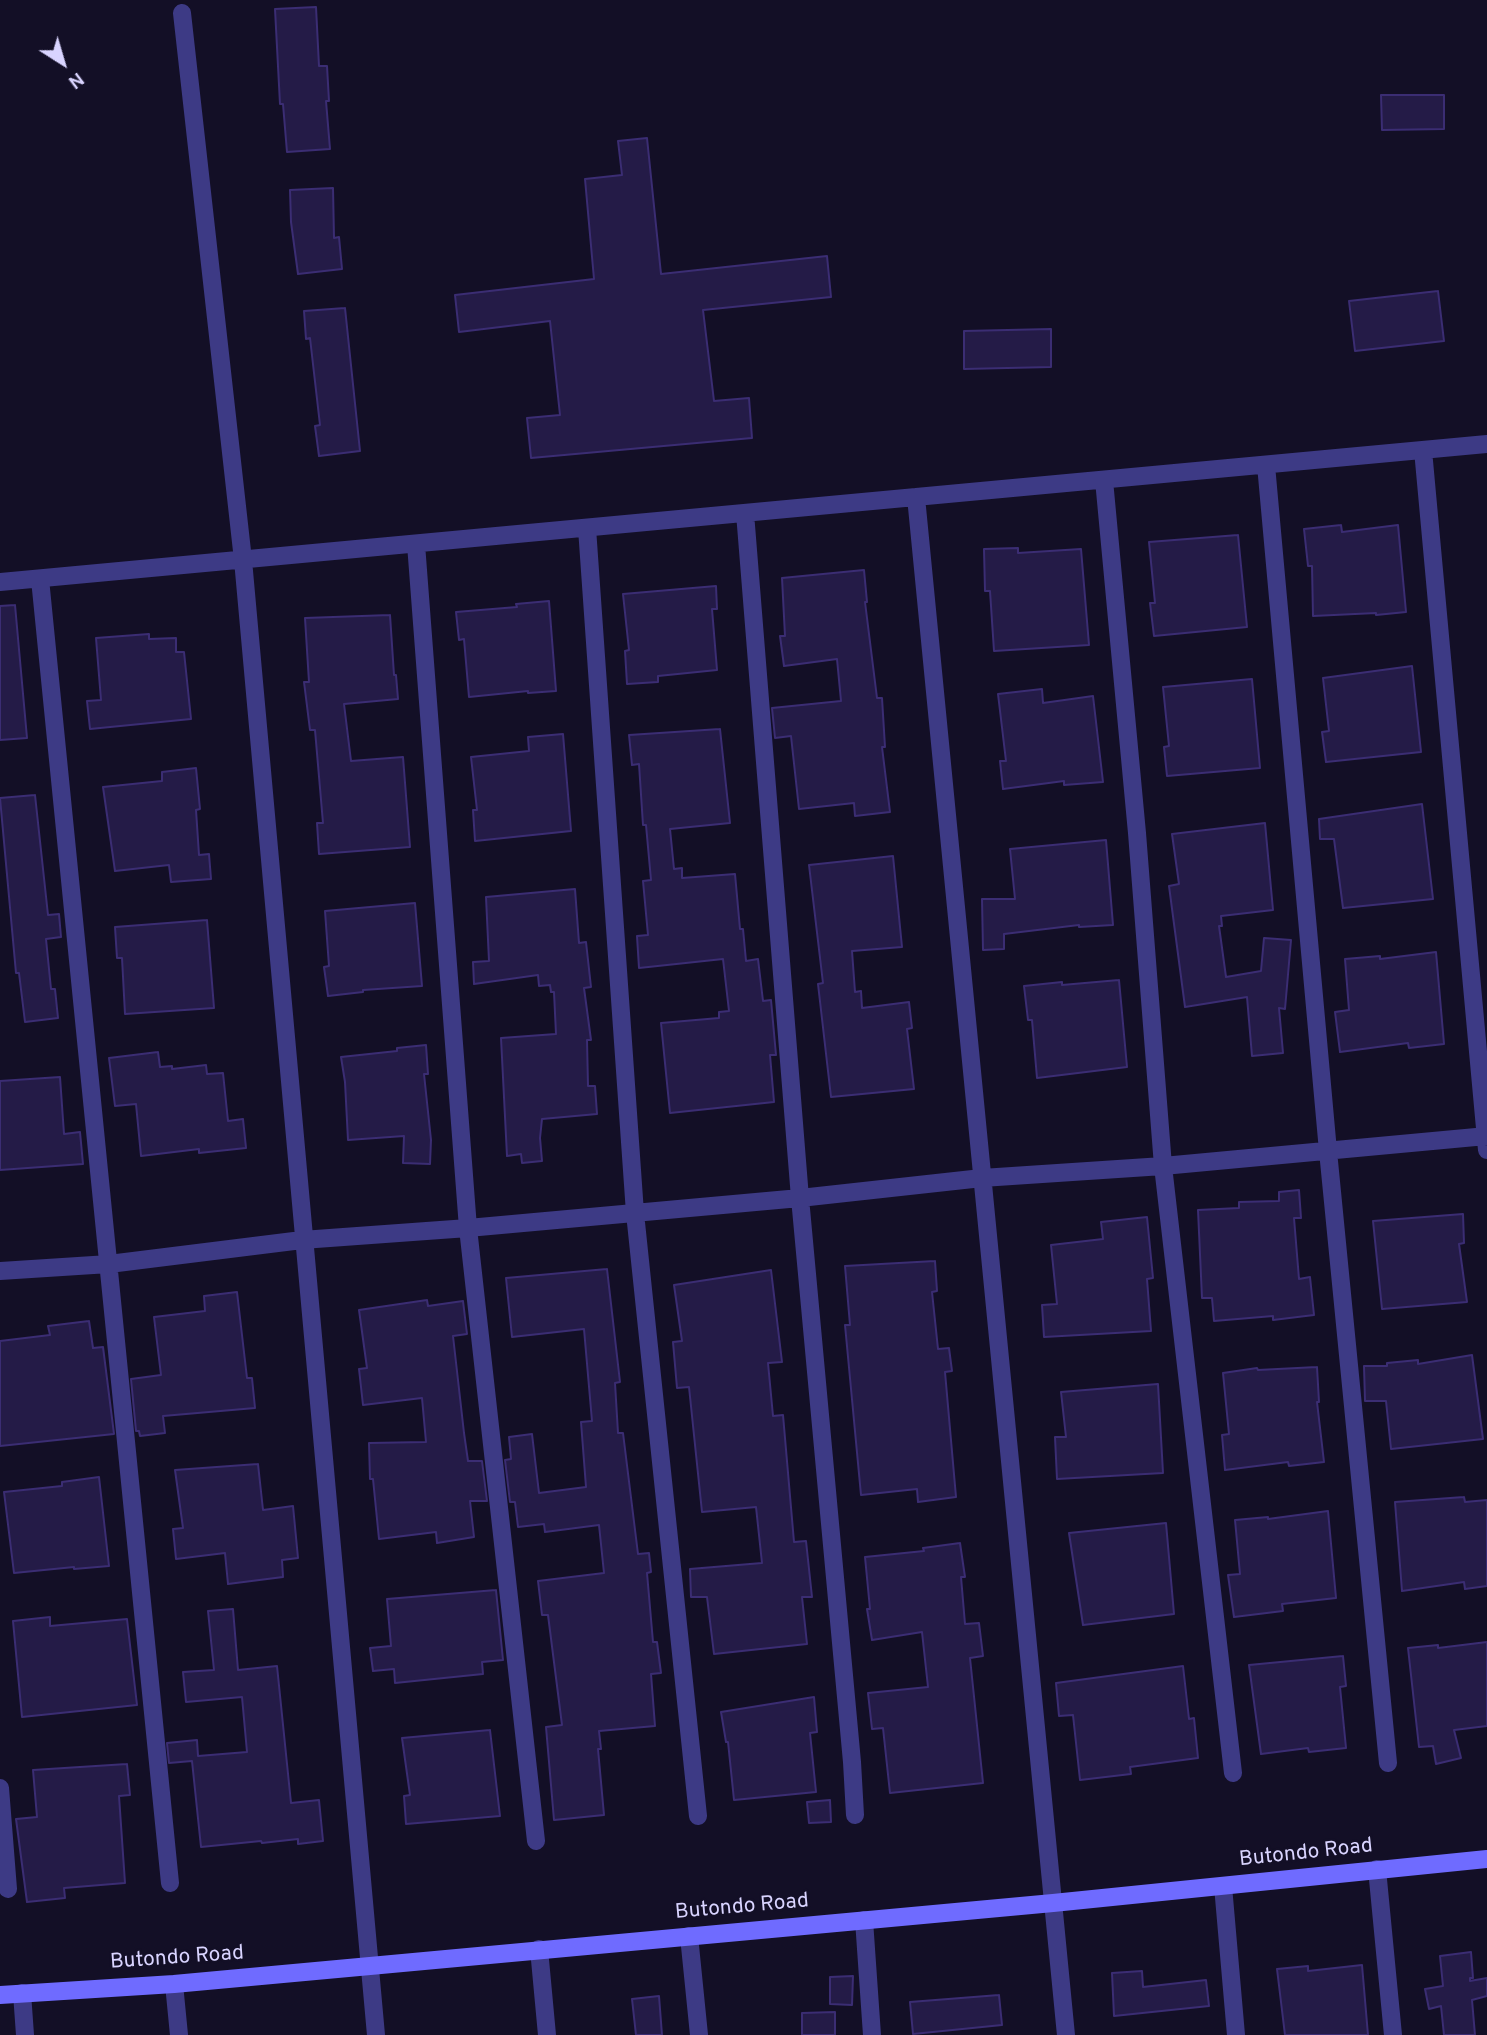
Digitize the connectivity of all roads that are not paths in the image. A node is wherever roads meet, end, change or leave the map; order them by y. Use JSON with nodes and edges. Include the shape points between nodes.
{"nodes":[{"id":1,"x":182,"y":13,"type":"dead end"},
{"id":2,"x":1487,"y":444,"type":"edge"},
{"id":3,"x":1423,"y":450,"type":"junction"},
{"id":4,"x":1266,"y":465,"type":"junction"},
{"id":5,"x":1104,"y":480,"type":"junction"},
{"id":6,"x":916,"y":498,"type":"junction"},
{"id":7,"x":745,"y":513,"type":"junction"},
{"id":8,"x":587,"y":528,"type":"junction"},
{"id":9,"x":416,"y":544,"type":"junction"},
{"id":10,"x":243,"y":560,"type":"junction"},
{"id":11,"x":40,"y":579,"type":"junction"},
{"id":12,"x":0,"y":582,"type":"edge"},
{"id":13,"x":1487,"y":1141,"type":"edge"},
{"id":14,"x":1328,"y":1151,"type":"junction"},
{"id":15,"x":1163,"y":1166,"type":"junction"},
{"id":16,"x":982,"y":1178,"type":"junction"},
{"id":17,"x":800,"y":1198,"type":"junction"},
{"id":18,"x":635,"y":1213,"type":"junction"},
{"id":19,"x":468,"y":1228,"type":"junction"},
{"id":20,"x":302,"y":1240,"type":"junction"},
{"id":21,"x":109,"y":1264,"type":"junction"},
{"id":22,"x":0,"y":1271,"type":"edge"},
{"id":23,"x":1388,"y":1763,"type":"dead end"},
{"id":24,"x":1233,"y":1773,"type":"dead end"},
{"id":25,"x":0,"y":1788,"type":"edge"},
{"id":26,"x":855,"y":1815,"type":"dead end"},
{"id":27,"x":698,"y":1816,"type":"dead end"},
{"id":28,"x":536,"y":1841,"type":"dead end"},
{"id":29,"x":1487,"y":1859,"type":"edge"},
{"id":30,"x":1377,"y":1869,"type":"junction"},
{"id":31,"x":170,"y":1883,"type":"dead end"},
{"id":32,"x":1223,"y":1886,"type":"junction"},
{"id":33,"x":8,"y":1889,"type":"dead end"},
{"id":34,"x":1053,"y":1903,"type":"junction"},
{"id":35,"x":864,"y":1920,"type":"junction"},
{"id":36,"x":689,"y":1936,"type":"junction"},
{"id":37,"x":539,"y":1949,"type":"junction"},
{"id":38,"x":370,"y":1966,"type":"junction"},
{"id":39,"x":174,"y":1983,"type":"junction"},
{"id":40,"x":22,"y":1993,"type":"junction"},
{"id":41,"x":0,"y":1995,"type":"edge"},
{"id":42,"x":25,"y":2035,"type":"edge"},
{"id":43,"x":180,"y":2035,"type":"edge"},
{"id":44,"x":376,"y":2035,"type":"edge"},
{"id":45,"x":547,"y":2035,"type":"edge"},
{"id":46,"x":699,"y":2035,"type":"edge"},
{"id":47,"x":872,"y":2035,"type":"edge"},
{"id":48,"x":1066,"y":2035,"type":"edge"},
{"id":49,"x":1236,"y":2035,"type":"edge"},
{"id":50,"x":1393,"y":2035,"type":"edge"}],
"edges":[{"from":1,"to":10,"type":"street"},
{"from":2,"to":3,"type":"street"},
{"from":3,"to":4,"type":"street"},
{"from":3,"to":13,"type":"street"},
{"from":4,"to":5,"type":"street"},
{"from":4,"to":14,"type":"street"},
{"from":5,"to":6,"type":"street"},
{"from":5,"to":15,"type":"street"},
{"from":6,"to":7,"type":"street"},
{"from":6,"to":16,"type":"street"},
{"from":7,"to":8,"type":"street"},
{"from":7,"to":17,"type":"street"},
{"from":8,"to":9,"type":"street"},
{"from":8,"to":18,"type":"street"},
{"from":9,"to":10,"type":"street"},
{"from":9,"to":19,"type":"street"},
{"from":10,"to":11,"type":"street"},
{"from":10,"to":20,"type":"street"},
{"from":11,"to":12,"type":"street"},
{"from":11,"to":21,"type":"street"},
{"from":13,"to":14,"type":"street"},
{"from":14,"to":15,"type":"street"},
{"from":14,"to":23,"type":"street"},
{"from":15,"to":16,"type":"street"},
{"from":15,"to":24,"type":"street"},
{"from":16,"to":17,"type":"street"},
{"from":16,"to":34,"type":"street"},
{"from":17,"to":18,"type":"street"},
{"from":17,"to":26,"type":"street"},
{"from":18,"to":19,"type":"street"},
{"from":18,"to":27,"type":"street"},
{"from":19,"to":20,"type":"street"},
{"from":19,"to":28,"type":"street"},
{"from":20,"to":21,"type":"street"},
{"from":20,"to":38,"type":"street"},
{"from":21,"to":22,"type":"street"},
{"from":21,"to":31,"type":"street"},
{"from":25,"to":33,"type":"street"},
{"from":29,"to":30,"type":"street","name":"Butondo Road"},
{"from":30,"to":32,"type":"street","name":"Butondo Road"},
{"from":30,"to":50,"type":"street"},
{"from":32,"to":34,"type":"street","name":"Butondo Road"},
{"from":32,"to":49,"type":"street"},
{"from":34,"to":35,"type":"street","name":"Butondo Road"},
{"from":34,"to":48,"type":"street"},
{"from":35,"to":36,"type":"street","name":"Butondo Road"},
{"from":35,"to":47,"type":"street"},
{"from":36,"to":37,"type":"street","name":"Butondo Road"},
{"from":36,"to":46,"type":"street"},
{"from":37,"to":38,"type":"street","name":"Butondo Road"},
{"from":37,"to":45,"type":"street"},
{"from":38,"to":39,"type":"street","name":"Butondo Road"},
{"from":38,"to":44,"type":"street"},
{"from":39,"to":40,"type":"street","name":"Butondo Road"},
{"from":39,"to":43,"type":"street"},
{"from":40,"to":41,"type":"street","name":"Butondo Road"},
{"from":40,"to":42,"type":"street"}]}
